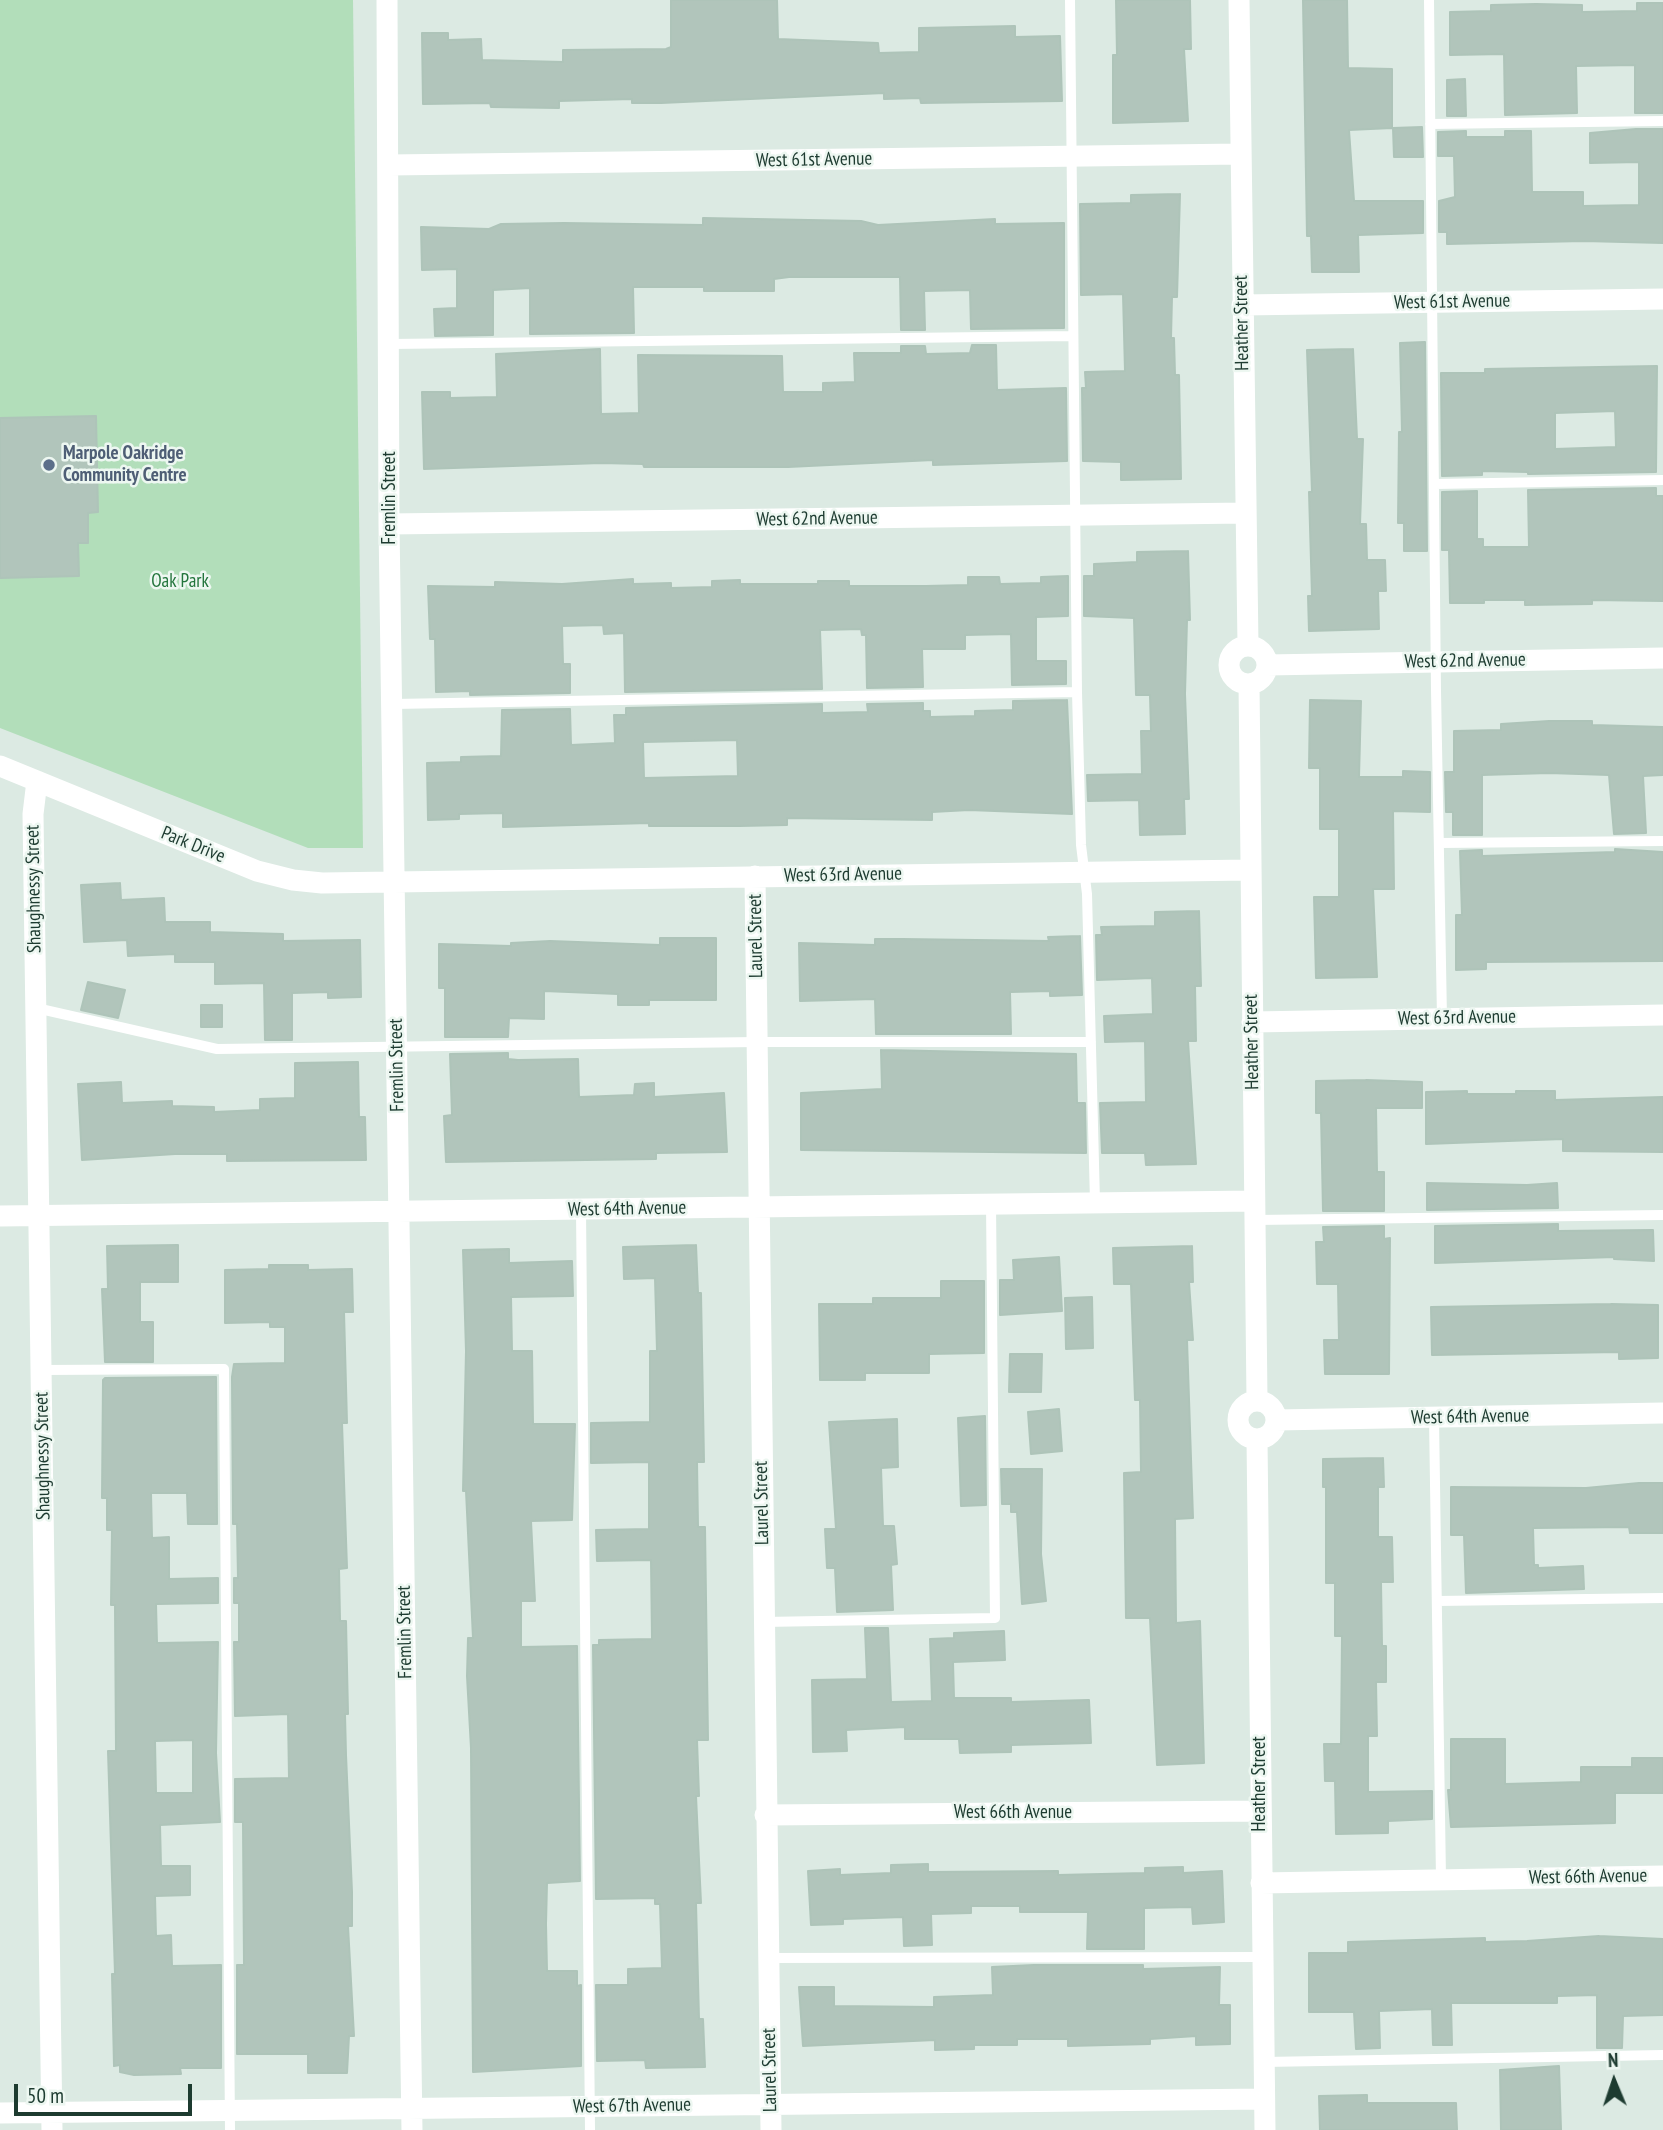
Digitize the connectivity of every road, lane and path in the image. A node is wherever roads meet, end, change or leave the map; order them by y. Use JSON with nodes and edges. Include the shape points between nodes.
{"nodes":[{"id":1,"x":387,"y":0,"type":"edge"},
{"id":2,"x":1070,"y":0,"type":"edge"},
{"id":3,"x":1239,"y":0,"type":"edge"},
{"id":4,"x":1429,"y":0,"type":"edge"},
{"id":5,"x":1663,"y":121,"type":"edge"},
{"id":6,"x":1430,"y":124,"type":"junction"},
{"id":7,"x":1240,"y":154,"type":"junction"},
{"id":8,"x":1073,"y":157,"type":"junction"},
{"id":9,"x":388,"y":165,"type":"junction"},
{"id":10,"x":1663,"y":299,"type":"edge"},
{"id":11,"x":1432,"y":302,"type":"junction"},
{"id":12,"x":1242,"y":305,"type":"junction"},
{"id":13,"x":1073,"y":336,"type":"junction"},
{"id":14,"x":390,"y":344,"type":"junction"},
{"id":15,"x":1663,"y":481,"type":"edge"},
{"id":16,"x":1435,"y":484,"type":"junction"},
{"id":17,"x":1245,"y":513,"type":"junction"},
{"id":18,"x":1076,"y":515,"type":"junction"},
{"id":19,"x":389,"y":524,"type":"junction"},
{"id":20,"x":1248,"y":645,"type":"junction"},
{"id":21,"x":1663,"y":658,"type":"edge"},
{"id":22,"x":1436,"y":661,"type":"junction"},
{"id":23,"x":1267,"y":665,"type":"junction"},
{"id":24,"x":1249,"y":684,"type":"junction"},
{"id":25,"x":1077,"y":692,"type":"junction"},
{"id":26,"x":393,"y":704,"type":"junction"},
{"id":27,"x":0,"y":766,"type":"edge"},
{"id":28,"x":37,"y":781,"type":"junction"},
{"id":29,"x":1663,"y":841,"type":"edge"},
{"id":30,"x":1439,"y":843,"type":"junction"},
{"id":31,"x":1249,"y":870,"type":"junction"},
{"id":32,"x":1084,"y":873,"type":"junction"},
{"id":33,"x":755,"y":876,"type":"junction"},
{"id":34,"x":396,"y":882,"type":"junction"},
{"id":35,"x":36,"y":1009,"type":"junction"},
{"id":36,"x":1663,"y":1015,"type":"edge"},
{"id":37,"x":1442,"y":1018,"type":"junction"},
{"id":38,"x":1252,"y":1022,"type":"junction"},
{"id":39,"x":757,"y":1042,"type":"junction"},
{"id":40,"x":1091,"y":1042,"type":"junction"},
{"id":41,"x":397,"y":1048,"type":"junction"},
{"id":42,"x":1095,"y":1202,"type":"junction"},
{"id":43,"x":991,"y":1203,"type":"junction"},
{"id":44,"x":759,"y":1208,"type":"junction"},
{"id":45,"x":581,"y":1210,"type":"junction"},
{"id":46,"x":1254,"y":1210,"type":"junction"},
{"id":47,"x":399,"y":1211,"type":"junction"},
{"id":48,"x":1663,"y":1215,"type":"edge"},
{"id":49,"x":0,"y":1216,"type":"edge"},
{"id":50,"x":38,"y":1216,"type":"junction"},
{"id":51,"x":42,"y":1370,"type":"junction"},
{"id":52,"x":1257,"y":1401,"type":"junction"},
{"id":53,"x":1663,"y":1413,"type":"edge"},
{"id":54,"x":1434,"y":1418,"type":"junction"},
{"id":55,"x":1276,"y":1420,"type":"junction"},
{"id":56,"x":1257,"y":1439,"type":"junction"},
{"id":57,"x":1663,"y":1598,"type":"edge"},
{"id":58,"x":1437,"y":1601,"type":"junction"},
{"id":59,"x":763,"y":1622,"type":"junction"},
{"id":60,"x":1260,"y":1811,"type":"junction"},
{"id":61,"x":765,"y":1815,"type":"junction"},
{"id":62,"x":1663,"y":1876,"type":"edge"},
{"id":63,"x":1441,"y":1879,"type":"junction"},
{"id":64,"x":1261,"y":1883,"type":"junction"},
{"id":65,"x":1261,"y":1957,"type":"junction"},
{"id":66,"x":767,"y":1958,"type":"junction"},
{"id":67,"x":1663,"y":2055,"type":"edge"},
{"id":68,"x":1264,"y":2062,"type":"junction"},
{"id":69,"x":1264,"y":2099,"type":"junction"},
{"id":70,"x":771,"y":2105,"type":"junction"},
{"id":71,"x":590,"y":2106,"type":"junction"},
{"id":72,"x":0,"y":2113,"type":"edge"},
{"id":73,"x":412,"y":2119,"type":"edge"},
{"id":74,"x":230,"y":2120,"type":"edge"},
{"id":75,"x":52,"y":2121,"type":"edge"},
{"id":76,"x":590,"y":2130,"type":"edge"},
{"id":77,"x":771,"y":2130,"type":"edge"},
{"id":78,"x":1265,"y":2130,"type":"edge"}],
"edges":[{"from":1,"to":9,"type":"street","name":"Fremlin Street"},
{"from":2,"to":8,"type":"lane"},
{"from":3,"to":7,"type":"street","name":"Heather Street"},
{"from":4,"to":6,"type":"lane"},
{"from":5,"to":6,"type":"lane"},
{"from":6,"to":11,"type":"lane"},
{"from":7,"to":8,"type":"street","name":"West 61st Avenue"},
{"from":7,"to":12,"type":"street","name":"Heather Street"},
{"from":8,"to":9,"type":"street","name":"West 61st Avenue"},
{"from":8,"to":13,"type":"lane"},
{"from":9,"to":14,"type":"street","name":"Fremlin Street"},
{"from":10,"to":11,"type":"street","name":"West 61st Avenue"},
{"from":11,"to":12,"type":"street","name":"West 61st Avenue"},
{"from":11,"to":16,"type":"lane"},
{"from":12,"to":17,"type":"street","name":"Heather Street"},
{"from":13,"to":14,"type":"lane"},
{"from":13,"to":18,"type":"lane"},
{"from":14,"to":19,"type":"street","name":"Fremlin Street"},
{"from":15,"to":16,"type":"lane"},
{"from":16,"to":22,"type":"lane"},
{"from":17,"to":18,"type":"street","name":"West 62nd Avenue"},
{"from":17,"to":20,"type":"street","name":"Heather Street"},
{"from":18,"to":19,"type":"street","name":"West 62nd Avenue"},
{"from":18,"to":25,"type":"lane"},
{"from":19,"to":26,"type":"street","name":"Fremlin Street"},
{"from":20,"to":23,"type":"street","via":[[1264,653]]},
{"from":20,"to":24,"type":"street","via":[[1236,649],[1229,665],[1233,677]]},
{"from":21,"to":22,"type":"street","name":"West 62nd Avenue"},
{"from":22,"to":23,"type":"street","name":"West 62nd Avenue"},
{"from":22,"to":30,"type":"lane"},
{"from":23,"to":24,"type":"street","via":[[1264,676]]},
{"from":24,"to":31,"type":"street","name":"Heather Street"},
{"from":25,"to":26,"type":"lane"},
{"from":25,"to":32,"type":"lane"},
{"from":26,"to":34,"type":"street","name":"Fremlin Street"},
{"from":27,"to":28,"type":"street","name":"Park Drive"},
{"from":28,"to":34,"type":"street","name":"Park Drive","via":[[257,871],[321,883]]},
{"from":28,"to":35,"type":"street","name":"Shaughnessy Street","via":[[33,814]]},
{"from":29,"to":30,"type":"lane"},
{"from":30,"to":37,"type":"lane"},
{"from":31,"to":32,"type":"street","name":"West 63rd Avenue"},
{"from":31,"to":38,"type":"street","name":"Heather Street"},
{"from":32,"to":33,"type":"street","name":"West 63rd Avenue"},
{"from":32,"to":40,"type":"lane"},
{"from":33,"to":34,"type":"street","name":"West 63rd Avenue"},
{"from":33,"to":39,"type":"street","name":"Laurel Street"},
{"from":34,"to":41,"type":"street","name":"Fremlin Street"},
{"from":35,"to":41,"type":"lane","via":[[216,1049]]},
{"from":35,"to":50,"type":"street","name":"Shaughnessy Street"},
{"from":36,"to":37,"type":"street","name":"West 63rd Avenue"},
{"from":37,"to":38,"type":"street","name":"West 63rd Avenue"},
{"from":38,"to":46,"type":"street","name":"Heather Street"},
{"from":39,"to":40,"type":"lane"},
{"from":39,"to":41,"type":"lane"},
{"from":39,"to":44,"type":"street","name":"Laurel Street"},
{"from":40,"to":42,"type":"lane"},
{"from":41,"to":47,"type":"street","name":"Fremlin Street"},
{"from":42,"to":43,"type":"street","name":"West 64th Avenue"},
{"from":42,"to":46,"type":"street","name":"West 64th Avenue"},
{"from":43,"to":44,"type":"street","name":"West 64th Avenue"},
{"from":43,"to":59,"type":"lane","via":[[995,1618]]},
{"from":44,"to":45,"type":"street","name":"West 64th Avenue"},
{"from":44,"to":59,"type":"street","name":"Laurel Street"},
{"from":45,"to":47,"type":"street","name":"West 64th Avenue"},
{"from":45,"to":71,"type":"lane"},
{"from":46,"to":48,"type":"lane"},
{"from":46,"to":52,"type":"street","name":"Heather Street"},
{"from":47,"to":50,"type":"street","name":"West 64th Avenue"},
{"from":47,"to":73,"type":"street","name":"Fremlin Street"},
{"from":49,"to":50,"type":"street","name":"West 64th Avenue"},
{"from":50,"to":51,"type":"street","name":"Shaughnessy Street"},
{"from":51,"to":74,"type":"lane","via":[[224,1370]]},
{"from":51,"to":75,"type":"street","name":"Shaughnessy Street"},
{"from":52,"to":55,"type":"street","via":[[1269,1404]]},
{"from":52,"to":56,"type":"street","via":[[1245,1405],[1238,1423],[1245,1434]]},
{"from":53,"to":54,"type":"street","name":"West 64th Avenue"},
{"from":54,"to":55,"type":"street","name":"West 64th Avenue"},
{"from":54,"to":58,"type":"lane"},
{"from":55,"to":56,"type":"street","via":[[1273,1431]]},
{"from":56,"to":60,"type":"street","name":"Heather Street"},
{"from":57,"to":58,"type":"lane"},
{"from":58,"to":63,"type":"lane"},
{"from":59,"to":61,"type":"street","name":"Laurel Street"},
{"from":60,"to":61,"type":"street","name":"West 66th Avenue"},
{"from":60,"to":64,"type":"street","name":"Heather Street"},
{"from":61,"to":66,"type":"street","name":"Laurel Street"},
{"from":62,"to":63,"type":"street","name":"West 66th Avenue"},
{"from":63,"to":64,"type":"street","name":"West 66th Avenue"},
{"from":64,"to":65,"type":"street","name":"Heather Street"},
{"from":65,"to":66,"type":"lane"},
{"from":65,"to":68,"type":"street","name":"Heather Street"},
{"from":66,"to":70,"type":"street","name":"Laurel Street"},
{"from":67,"to":68,"type":"lane"},
{"from":68,"to":69,"type":"street","name":"Heather Street"},
{"from":69,"to":70,"type":"street","name":"West 67th Avenue"},
{"from":69,"to":78,"type":"street","name":"Heather Street"},
{"from":70,"to":71,"type":"street","name":"West 67th Avenue"},
{"from":70,"to":77,"type":"street","name":"Laurel Street"},
{"from":71,"to":73,"type":"street","name":"West 67th Avenue"},
{"from":71,"to":76,"type":"lane"},
{"from":72,"to":75,"type":"street","name":"West 67th Avenue"},
{"from":73,"to":74,"type":"street","name":"West 67th Avenue"},
{"from":74,"to":75,"type":"street","name":"West 67th Avenue"}]}
